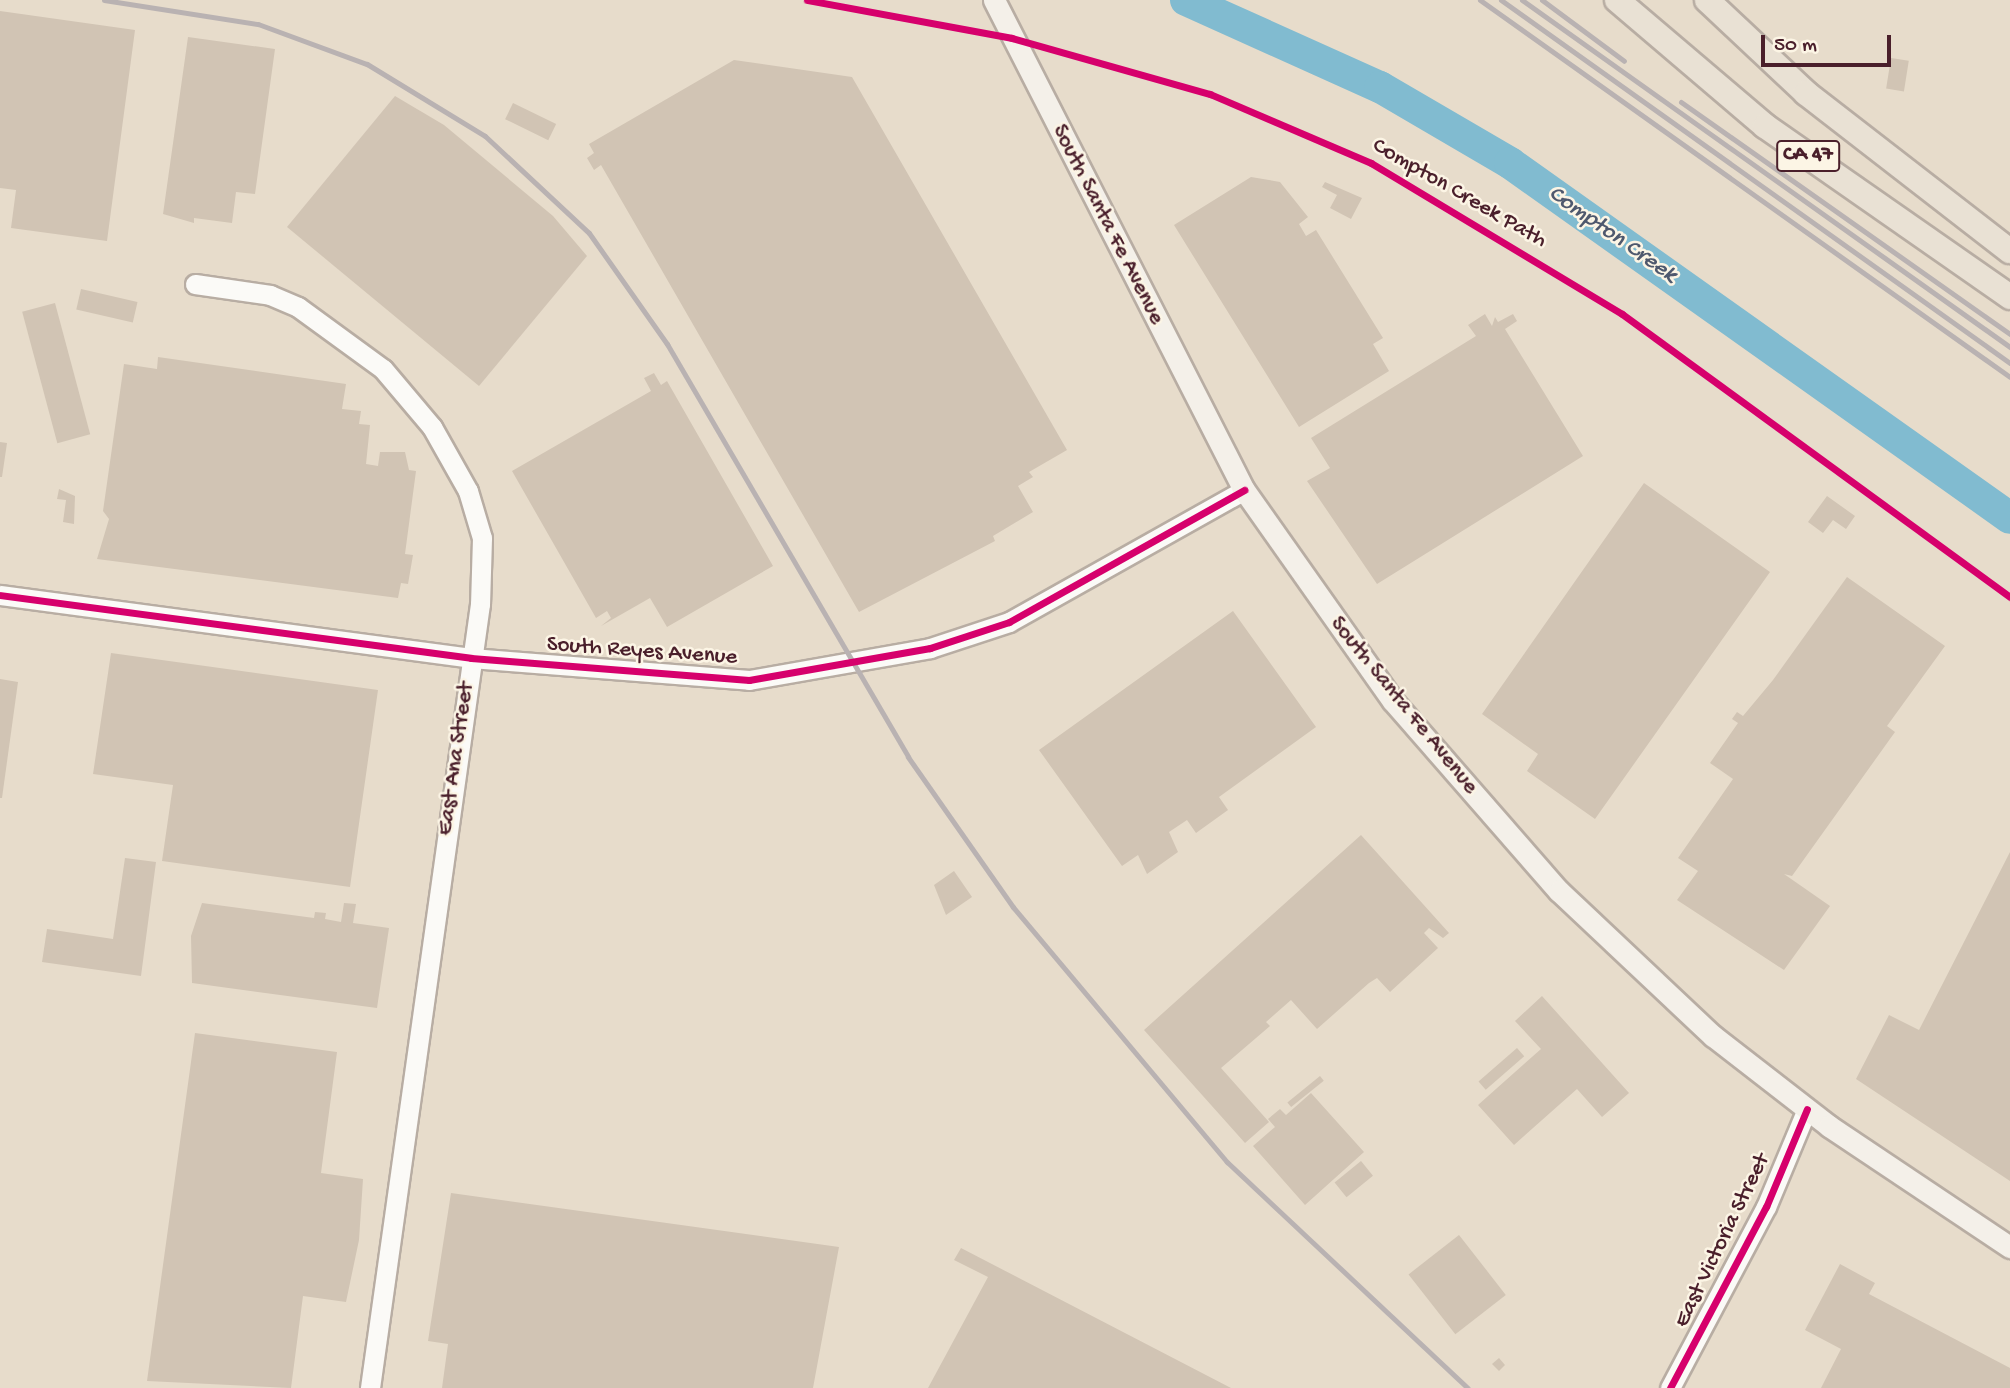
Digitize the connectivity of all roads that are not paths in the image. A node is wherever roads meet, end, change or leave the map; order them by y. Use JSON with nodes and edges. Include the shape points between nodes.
{"nodes":[{"id":1,"x":994,"y":0,"type":"edge"},
{"id":2,"x":1617,"y":0,"type":"edge"},
{"id":3,"x":1707,"y":0,"type":"edge"},
{"id":4,"x":2010,"y":251,"type":"edge"},
{"id":5,"x":195,"y":284,"type":"dead end"},
{"id":6,"x":2010,"y":297,"type":"edge"},
{"id":7,"x":1244,"y":490,"type":"junction"},
{"id":8,"x":0,"y":595,"type":"edge"},
{"id":9,"x":471,"y":658,"type":"junction"},
{"id":10,"x":1807,"y":1109,"type":"junction"},
{"id":11,"x":2010,"y":1247,"type":"edge"},
{"id":12,"x":370,"y":1388,"type":"edge"},
{"id":13,"x":1670,"y":1388,"type":"edge"}],
"edges":[{"from":1,"to":7,"type":"main road","name":"South Santa Fe Avenue"},
{"from":2,"to":6,"type":"main road","number":"CA 47","via":[[1765,126]]},
{"from":3,"to":4,"type":"main road","number":"CA 47","via":[[1806,93]]},
{"from":5,"to":9,"type":"street","name":"East Ana Street","via":[[270,295],[325,323],[383,369],[432,426],[468,491],[482,538]]},
{"from":7,"to":9,"type":"street","name":"South Reyes Avenue","via":[[1009,622],[930,648],[749,680]]},
{"from":7,"to":10,"type":"main road","name":"South Santa Fe Avenue","via":[[1361,660],[1537,868],[1697,1021]]},
{"from":8,"to":9,"type":"street","name":"South Reyes Avenue"},
{"from":9,"to":12,"type":"street","name":"East Ana Street"},
{"from":10,"to":11,"type":"main road","name":"South Santa Fe Avenue"},
{"from":10,"to":13,"type":"street","name":"East Victoria Street","via":[[1766,1207]]}]}
